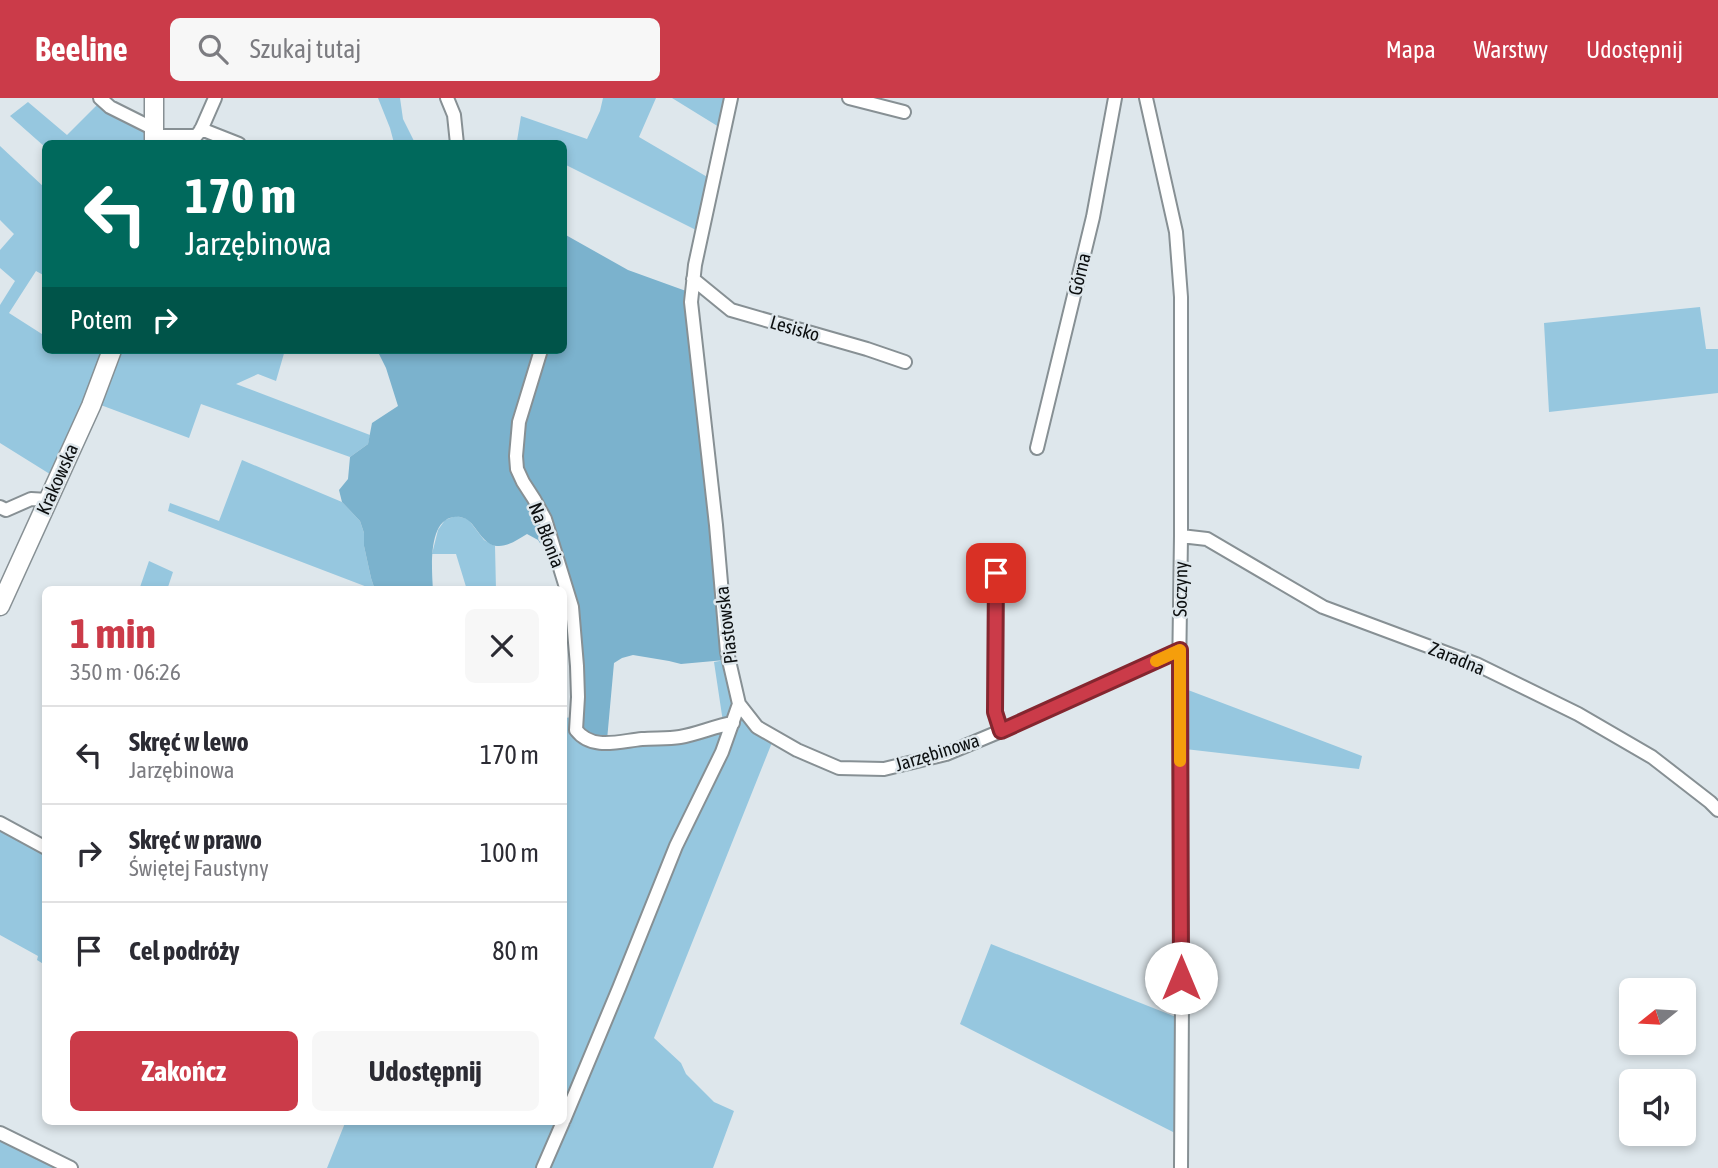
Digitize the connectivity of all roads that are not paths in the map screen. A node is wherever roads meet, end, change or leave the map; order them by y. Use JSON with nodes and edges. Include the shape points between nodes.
{"nodes":[{"id":1,"x":100,"y":98,"type":"edge"},
{"id":2,"x":154,"y":98,"type":"edge"},
{"id":3,"x":215,"y":98,"type":"edge"},
{"id":4,"x":447,"y":98,"type":"edge"},
{"id":5,"x":731,"y":98,"type":"edge"},
{"id":6,"x":849,"y":98,"type":"edge"},
{"id":7,"x":1115,"y":98,"type":"edge"},
{"id":8,"x":1146,"y":98,"type":"edge"},
{"id":9,"x":904,"y":112,"type":"dead end"},
{"id":10,"x":201,"y":129,"type":"junction"},
{"id":11,"x":154,"y":136,"type":"edge"},
{"id":12,"x":229,"y":140,"type":"edge"},
{"id":13,"x":457,"y":140,"type":"edge"},
{"id":14,"x":693,"y":279,"type":"junction"},
{"id":15,"x":110,"y":354,"type":"edge"},
{"id":16,"x":540,"y":354,"type":"edge"},
{"id":17,"x":905,"y":362,"type":"dead end"},
{"id":18,"x":1037,"y":448,"type":"dead end"},
{"id":19,"x":48,"y":500,"type":"junction"},
{"id":20,"x":0,"y":507,"type":"edge"},
{"id":21,"x":1181,"y":536,"type":"junction"},
{"id":22,"x":996,"y":573,"type":"dead end"},
{"id":23,"x":566,"y":586,"type":"edge"},
{"id":24,"x":567,"y":590,"type":"edge"},
{"id":25,"x":0,"y":606,"type":"edge"},
{"id":26,"x":1180,"y":650,"type":"junction"},
{"id":27,"x":739,"y":704,"type":"junction"},
{"id":28,"x":733,"y":723,"type":"junction"},
{"id":29,"x":1001,"y":731,"type":"junction"},
{"id":30,"x":1718,"y":810,"type":"edge"},
{"id":31,"x":0,"y":823,"type":"edge"},
{"id":32,"x":42,"y":846,"type":"edge"},
{"id":33,"x":567,"y":1112,"type":"edge"},
{"id":34,"x":561,"y":1125,"type":"edge"},
{"id":35,"x":0,"y":1133,"type":"edge"},
{"id":36,"x":71,"y":1168,"type":"edge"},
{"id":37,"x":543,"y":1168,"type":"edge"},
{"id":38,"x":1181,"y":1168,"type":"edge"}],
"edges":[{"from":1,"to":11,"type":"street"},
{"from":2,"to":11,"type":"street"},
{"from":3,"to":10,"type":"street"},
{"from":4,"to":13,"type":"street"},
{"from":5,"to":14,"type":"street","name":"Piastowska"},
{"from":6,"to":9,"type":"street"},
{"from":7,"to":18,"type":"street","name":"Górna","via":[[1093,217]]},
{"from":8,"to":21,"type":"street","name":"Soczyny","via":[[1176,232],[1181,297]]},
{"from":10,"to":11,"type":"street","via":[[196,136]]},
{"from":10,"to":12,"type":"street"},
{"from":14,"to":17,"type":"street","name":"Lesisko","via":[[731,310]]},
{"from":14,"to":27,"type":"street","name":"Piastowska","via":[[691,302],[727,652]]},
{"from":15,"to":19,"type":"street","name":"Krakowska"},
{"from":16,"to":23,"type":"street","name":"Na Błonia","via":[[519,422],[517,469],[545,519]]},
{"from":19,"to":20,"type":"street","via":[[32,499],[6,510]]},
{"from":19,"to":25,"type":"street","name":"Krakowska"},
{"from":21,"to":26,"type":"street","name":"Soczyny"},
{"from":21,"to":30,"type":"street","name":"Zaradna","via":[[1207,540],[1323,607],[1476,664],[1578,714],[1652,757]]},
{"from":22,"to":29,"type":"street","via":[[995,712]]},
{"from":24,"to":28,"type":"street","name":"Na Błonia","via":[[578,697],[576,730],[581,737],[608,743],[680,737]]},
{"from":26,"to":29,"type":"street","name":"Jarzębinowa"},
{"from":26,"to":38,"type":"street","name":"Soczyny"},
{"from":27,"to":28,"type":"street"},
{"from":27,"to":29,"type":"street","name":"Jarzębinowa","via":[[757,727],[839,768],[884,769],[946,754]]},
{"from":28,"to":33,"type":"street","via":[[676,846]]},
{"from":31,"to":32,"type":"street"},
{"from":34,"to":37,"type":"street"},
{"from":35,"to":36,"type":"street"}]}
